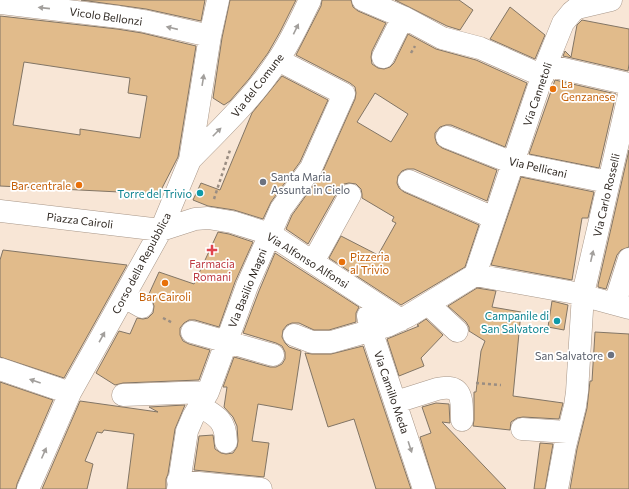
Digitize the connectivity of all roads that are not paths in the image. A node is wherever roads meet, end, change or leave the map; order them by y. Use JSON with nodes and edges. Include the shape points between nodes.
{"nodes":[{"id":1,"x":218,"y":0,"type":"edge"},
{"id":2,"x":310,"y":0,"type":"edge"},
{"id":3,"x":363,"y":0,"type":"edge"},
{"id":4,"x":595,"y":1,"type":"edge"},
{"id":5,"x":0,"y":3,"type":"edge"},
{"id":6,"x":402,"y":16,"type":"junction"},
{"id":7,"x":210,"y":36,"type":"junction"},
{"id":8,"x":383,"y":57,"type":"dead end"},
{"id":9,"x":278,"y":60,"type":"junction"},
{"id":10,"x":545,"y":71,"type":"junction"},
{"id":11,"x":629,"y":84,"type":"edge"},
{"id":12,"x":629,"y":95,"type":"edge"},
{"id":13,"x":446,"y":137,"type":"dead end"},
{"id":14,"x":190,"y":160,"type":"junction"},
{"id":15,"x":513,"y":162,"type":"junction"},
{"id":16,"x":409,"y":181,"type":"dead end"},
{"id":17,"x":608,"y":182,"type":"junction"},
{"id":18,"x":350,"y":195,"type":"dead end"},
{"id":19,"x":0,"y":211,"type":"edge"},
{"id":20,"x":494,"y":218,"type":"junction"},
{"id":21,"x":161,"y":230,"type":"junction"},
{"id":22,"x":270,"y":234,"type":"junction"},
{"id":23,"x":629,"y":259,"type":"edge"},
{"id":24,"x":313,"y":262,"type":"junction"},
{"id":25,"x":474,"y":275,"type":"junction"},
{"id":26,"x":583,"y":294,"type":"junction"},
{"id":27,"x":363,"y":295,"type":"junction"},
{"id":28,"x":428,"y":304,"type":"junction"},
{"id":29,"x":622,"y":306,"type":"edge"},
{"id":30,"x":401,"y":320,"type":"junction"},
{"id":31,"x":371,"y":330,"type":"junction"},
{"id":32,"x":457,"y":331,"type":"dead end"},
{"id":33,"x":192,"y":332,"type":"dead end"},
{"id":34,"x":294,"y":335,"type":"dead end"},
{"id":35,"x":225,"y":342,"type":"junction"},
{"id":36,"x":273,"y":355,"type":"dead end"},
{"id":37,"x":0,"y":369,"type":"edge"},
{"id":38,"x":70,"y":393,"type":"junction"},
{"id":39,"x":123,"y":395,"type":"dead end"},
{"id":40,"x":396,"y":402,"type":"junction"},
{"id":41,"x":199,"y":407,"type":"junction"},
{"id":42,"x":462,"y":420,"type":"dead end"},
{"id":43,"x":522,"y":429,"type":"dead end"},
{"id":44,"x":568,"y":432,"type":"junction"},
{"id":45,"x":226,"y":442,"type":"dead end"},
{"id":46,"x":178,"y":485,"type":"edge"},
{"id":47,"x":28,"y":489,"type":"edge"},
{"id":48,"x":261,"y":489,"type":"edge"},
{"id":49,"x":424,"y":489,"type":"edge"},
{"id":50,"x":558,"y":489,"type":"edge"}],
"edges":[{"from":1,"to":7,"type":"street","name":"Corso della Repubblica"},
{"from":9,"to":2,"type":"street","name":"Via del Comune","one_way":true},
{"from":3,"to":6,"type":"street"},
{"from":4,"to":10,"type":"street","name":"Via Cannetoli","via":[[577,8],[567,17]]},
{"from":7,"to":5,"type":"street","name":"Vicolo Bellonzi","one_way":true,"via":[[119,17]]},
{"from":6,"to":8,"type":"street"},
{"from":6,"to":10,"type":"street","via":[[442,38],[480,48]]},
{"from":14,"to":7,"type":"street","name":"Corso della Repubblica","one_way":true},
{"from":14,"to":9,"type":"street","name":"Via del Comune","one_way":true,"via":[[227,122]]},
{"from":9,"to":22,"type":"street","name":"Via Basilio Magni","via":[[344,94],[315,161],[307,176],[286,201]]},
{"from":10,"to":11,"type":"street"},
{"from":10,"to":15,"type":"street","name":"Via Cannetoli"},
{"from":12,"to":17,"type":"street","name":"Via Carlo Rosselli"},
{"from":13,"to":15,"type":"street","name":"Via Pellicani"},
{"from":14,"to":21,"type":"street","name":"Corso della Repubblica"},
{"from":15,"to":17,"type":"street","name":"Via Pellicani"},
{"from":15,"to":20,"type":"street","name":"Via Cannetoli"},
{"from":16,"to":20,"type":"street"},
{"from":26,"to":17,"type":"street","name":"Via Carlo Rosselli","one_way":true},
{"from":18,"to":24,"type":"street"},
{"from":19,"to":21,"type":"street","name":"Piazza Cairoli"},
{"from":20,"to":25,"type":"street","name":"Via Cannetoli"},
{"from":21,"to":22,"type":"street","name":"Via Alfonso Alfonsi","via":[[191,220],[208,218],[232,222]]},
{"from":38,"to":21,"type":"street","name":"Corso della Repubblica","one_way":true,"via":[[133,302]]},
{"from":22,"to":24,"type":"street","name":"Via Alfonso Alfonsi"},
{"from":22,"to":35,"type":"street","name":"Via Basilio Magni"},
{"from":23,"to":29,"type":"street"},
{"from":24,"to":27,"type":"street","name":"Via Alfonso Alfonsi"},
{"from":25,"to":26,"type":"street"},
{"from":25,"to":28,"type":"street"},
{"from":26,"to":29,"type":"street"},
{"from":26,"to":44,"type":"street","name":"Via Carlo Rosselli","via":[[575,406]]},
{"from":27,"to":30,"type":"street","name":"Via Alfonso Alfonsi"},
{"from":27,"to":31,"type":"street","name":"Via Camillo Meda"},
{"from":28,"to":30,"type":"street"},
{"from":28,"to":32,"type":"street"},
{"from":30,"to":31,"type":"street"},
{"from":31,"to":34,"type":"street","via":[[325,342],[312,342]]},
{"from":31,"to":40,"type":"street","name":"Via Camillo Meda"},
{"from":33,"to":35,"type":"street"},
{"from":35,"to":36,"type":"street","name":"Via Basilio Magni"},
{"from":35,"to":41,"type":"street","name":"Via Basilio Magni","via":[[214,377]]},
{"from":38,"to":37,"type":"street","one_way":true},
{"from":47,"to":38,"type":"street","name":"Corso della Repubblica","one_way":true},
{"from":39,"to":41,"type":"street"},
{"from":40,"to":42,"type":"street","via":[[437,389],[453,388],[461,396]]},
{"from":40,"to":49,"type":"street","name":"Via Camillo Meda","one_way":true},
{"from":41,"to":45,"type":"street","via":[[220,419],[225,429]]},
{"from":41,"to":46,"type":"street","name":"Via Basilio Magni","via":[[186,438]]},
{"from":43,"to":44,"type":"street"},
{"from":44,"to":50,"type":"street","name":"Via Carlo Rosselli"},
{"from":46,"to":48,"type":"street"}]}
